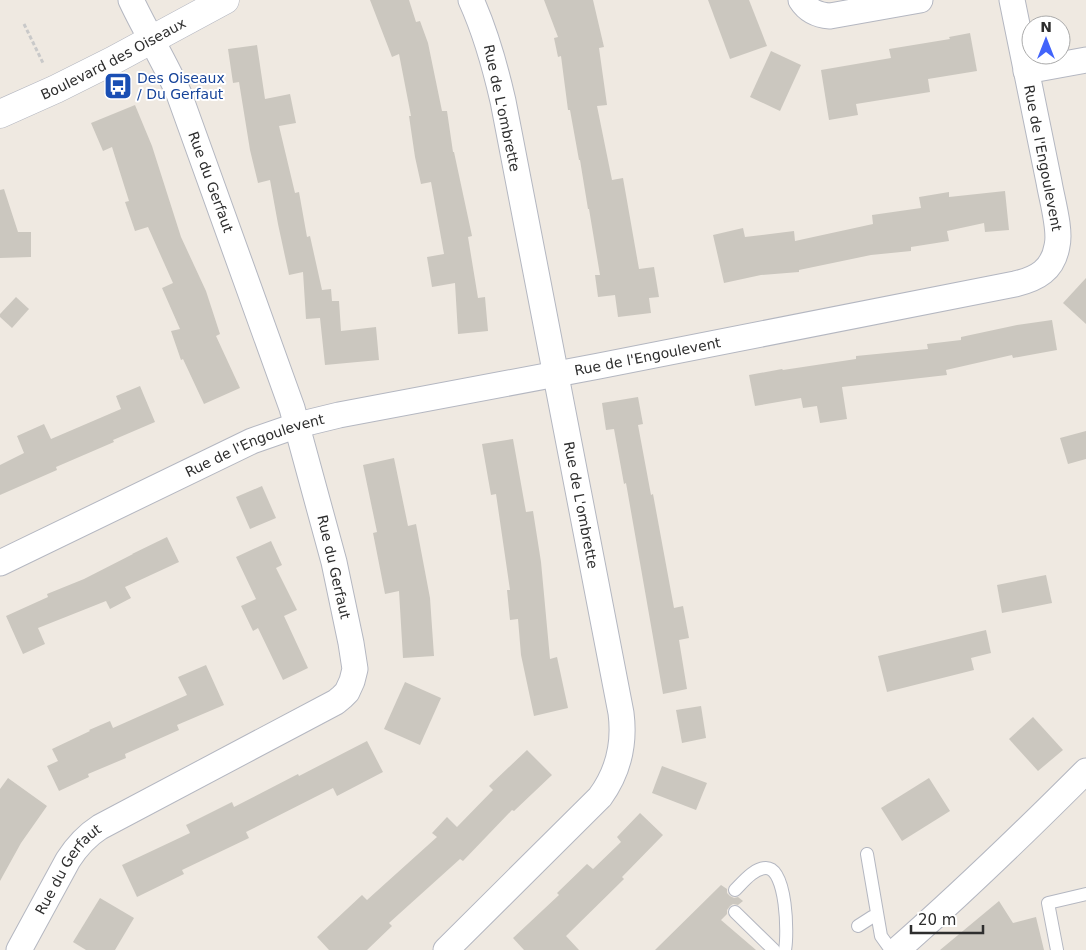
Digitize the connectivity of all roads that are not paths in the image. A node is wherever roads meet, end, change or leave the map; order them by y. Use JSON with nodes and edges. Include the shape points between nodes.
{"nodes":[{"id":1,"x":131,"y":0,"type":"edge"},
{"id":2,"x":225,"y":0,"type":"edge"},
{"id":3,"x":471,"y":0,"type":"edge"},
{"id":4,"x":801,"y":0,"type":"edge"},
{"id":5,"x":920,"y":0,"type":"edge"},
{"id":6,"x":1012,"y":0,"type":"edge"},
{"id":7,"x":151,"y":40,"type":"junction"},
{"id":8,"x":1086,"y":60,"type":"edge"},
{"id":9,"x":1026,"y":71,"type":"junction"},
{"id":10,"x":0,"y":114,"type":"edge"},
{"id":11,"x":555,"y":374,"type":"junction"},
{"id":12,"x":298,"y":425,"type":"junction"},
{"id":13,"x":0,"y":563,"type":"edge"},
{"id":14,"x":1086,"y":771,"type":"edge"},
{"id":15,"x":867,"y":854,"type":"dead end"},
{"id":16,"x":735,"y":890,"type":"dead end"},
{"id":17,"x":1086,"y":894,"type":"edge"},
{"id":18,"x":736,"y":912,"type":"dead end"},
{"id":19,"x":877,"y":915,"type":"junction"},
{"id":20,"x":858,"y":926,"type":"dead end"},
{"id":21,"x":19,"y":950,"type":"edge"},
{"id":22,"x":446,"y":950,"type":"edge"},
{"id":23,"x":774,"y":950,"type":"edge"},
{"id":24,"x":785,"y":950,"type":"edge"},
{"id":25,"x":891,"y":950,"type":"edge"},
{"id":26,"x":897,"y":950,"type":"edge"},
{"id":27,"x":1057,"y":950,"type":"edge"}],
"edges":[{"from":1,"to":7,"type":"street","name":"Rue du Gerfaut"},
{"from":2,"to":7,"type":"street","name":"Boulevard des Oiseaux"},
{"from":3,"to":11,"type":"street","name":"Rue de L'ombrette","via":[[498,77]]},
{"from":4,"to":5,"type":"street","via":[[810,11],[830,16]]},
{"from":6,"to":9,"type":"street","name":"Rue de l'Engoulevent"},
{"from":7,"to":10,"type":"street","name":"Boulevard des Oiseaux"},
{"from":7,"to":12,"type":"street","name":"Rue du Gerfaut","via":[[179,94]]},
{"from":8,"to":9,"type":"street"},
{"from":9,"to":11,"type":"street","name":"Rue de l'Engoulevent","via":[[1058,234],[1052,262],[1042,273],[1015,284]]},
{"from":11,"to":12,"type":"street","name":"Rue de l'Engoulevent"},
{"from":11,"to":22,"type":"street","name":"Rue de L'ombrette","via":[[621,713],[620,757],[607,788],[596,801]]},
{"from":12,"to":13,"type":"street","name":"Rue de l'Engoulevent","via":[[252,441]]},
{"from":12,"to":21,"type":"street","name":"Rue du Gerfaut","via":[[338,579],[353,654],[355,669],[347,692],[327,708],[93,832],[68,860]]},
{"from":14,"to":26,"type":"street"},
{"from":15,"to":19,"type":"lane"},
{"from":16,"to":24,"type":"lane","via":[[764,868],[774,871],[779,877],[787,928]]},
{"from":17,"to":27,"type":"lane","via":[[1048,903]]},
{"from":18,"to":23,"type":"lane"},
{"from":19,"to":20,"type":"lane"},
{"from":19,"to":25,"type":"lane","via":[[882,936]]}]}
